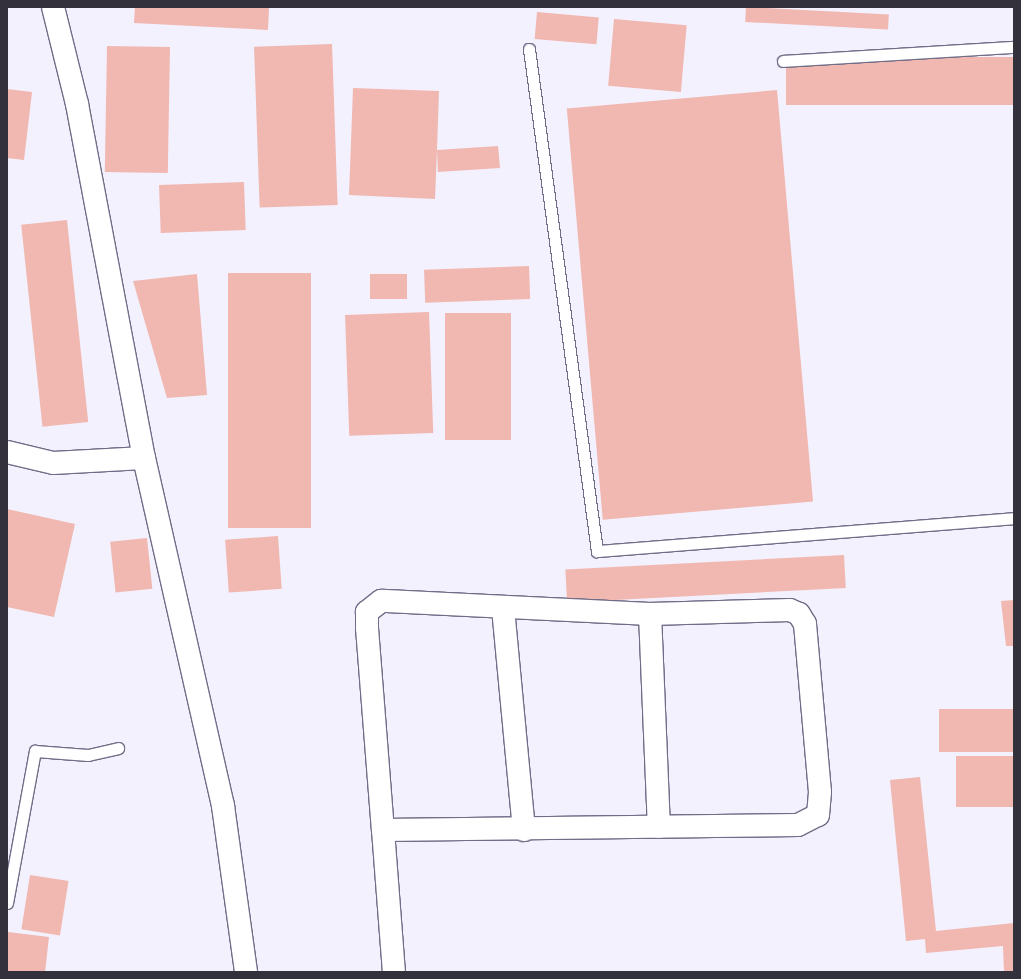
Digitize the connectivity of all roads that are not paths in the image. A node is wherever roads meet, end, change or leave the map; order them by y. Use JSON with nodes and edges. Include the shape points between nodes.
{"nodes":[{"id":1,"x":53,"y":7,"type":"edge"},
{"id":2,"x":1014,"y":47,"type":"edge"},
{"id":3,"x":529,"y":49,"type":"dead end"},
{"id":4,"x":783,"y":61,"type":"dead end"},
{"id":5,"x":7,"y":452,"type":"edge"},
{"id":6,"x":144,"y":458,"type":"junction"},
{"id":7,"x":1014,"y":518,"type":"edge"},
{"id":8,"x":503,"y":608,"type":"junction"},
{"id":9,"x":650,"y":614,"type":"junction"},
{"id":10,"x":118,"y":748,"type":"dead end"},
{"id":11,"x":659,"y":827,"type":"junction"},
{"id":12,"x":382,"y":830,"type":"junction"},
{"id":13,"x":524,"y":830,"type":"junction"},
{"id":14,"x":7,"y":903,"type":"edge"},
{"id":15,"x":246,"y":972,"type":"edge"},
{"id":16,"x":394,"y":972,"type":"edge"}],
"edges":[{"from":1,"to":6,"type":"street","via":[[77,104]]},
{"from":2,"to":4,"type":"lane"},
{"from":3,"to":7,"type":"lane","via":[[596,551]]},
{"from":5,"to":6,"type":"street","via":[[53,463]]},
{"from":6,"to":15,"type":"street","via":[[223,806]]},
{"from":8,"to":9,"type":"street"},
{"from":8,"to":12,"type":"street","via":[[381,601],[367,612]]},
{"from":8,"to":13,"type":"street"},
{"from":9,"to":11,"type":"street"},
{"from":9,"to":11,"type":"street","via":[[790,610],[799,614],[805,624],[820,792],[818,815],[798,825]]},
{"from":10,"to":14,"type":"lane","via":[[88,755],[35,751]]},
{"from":11,"to":13,"type":"street"},
{"from":12,"to":13,"type":"street"},
{"from":12,"to":16,"type":"street"}]}
